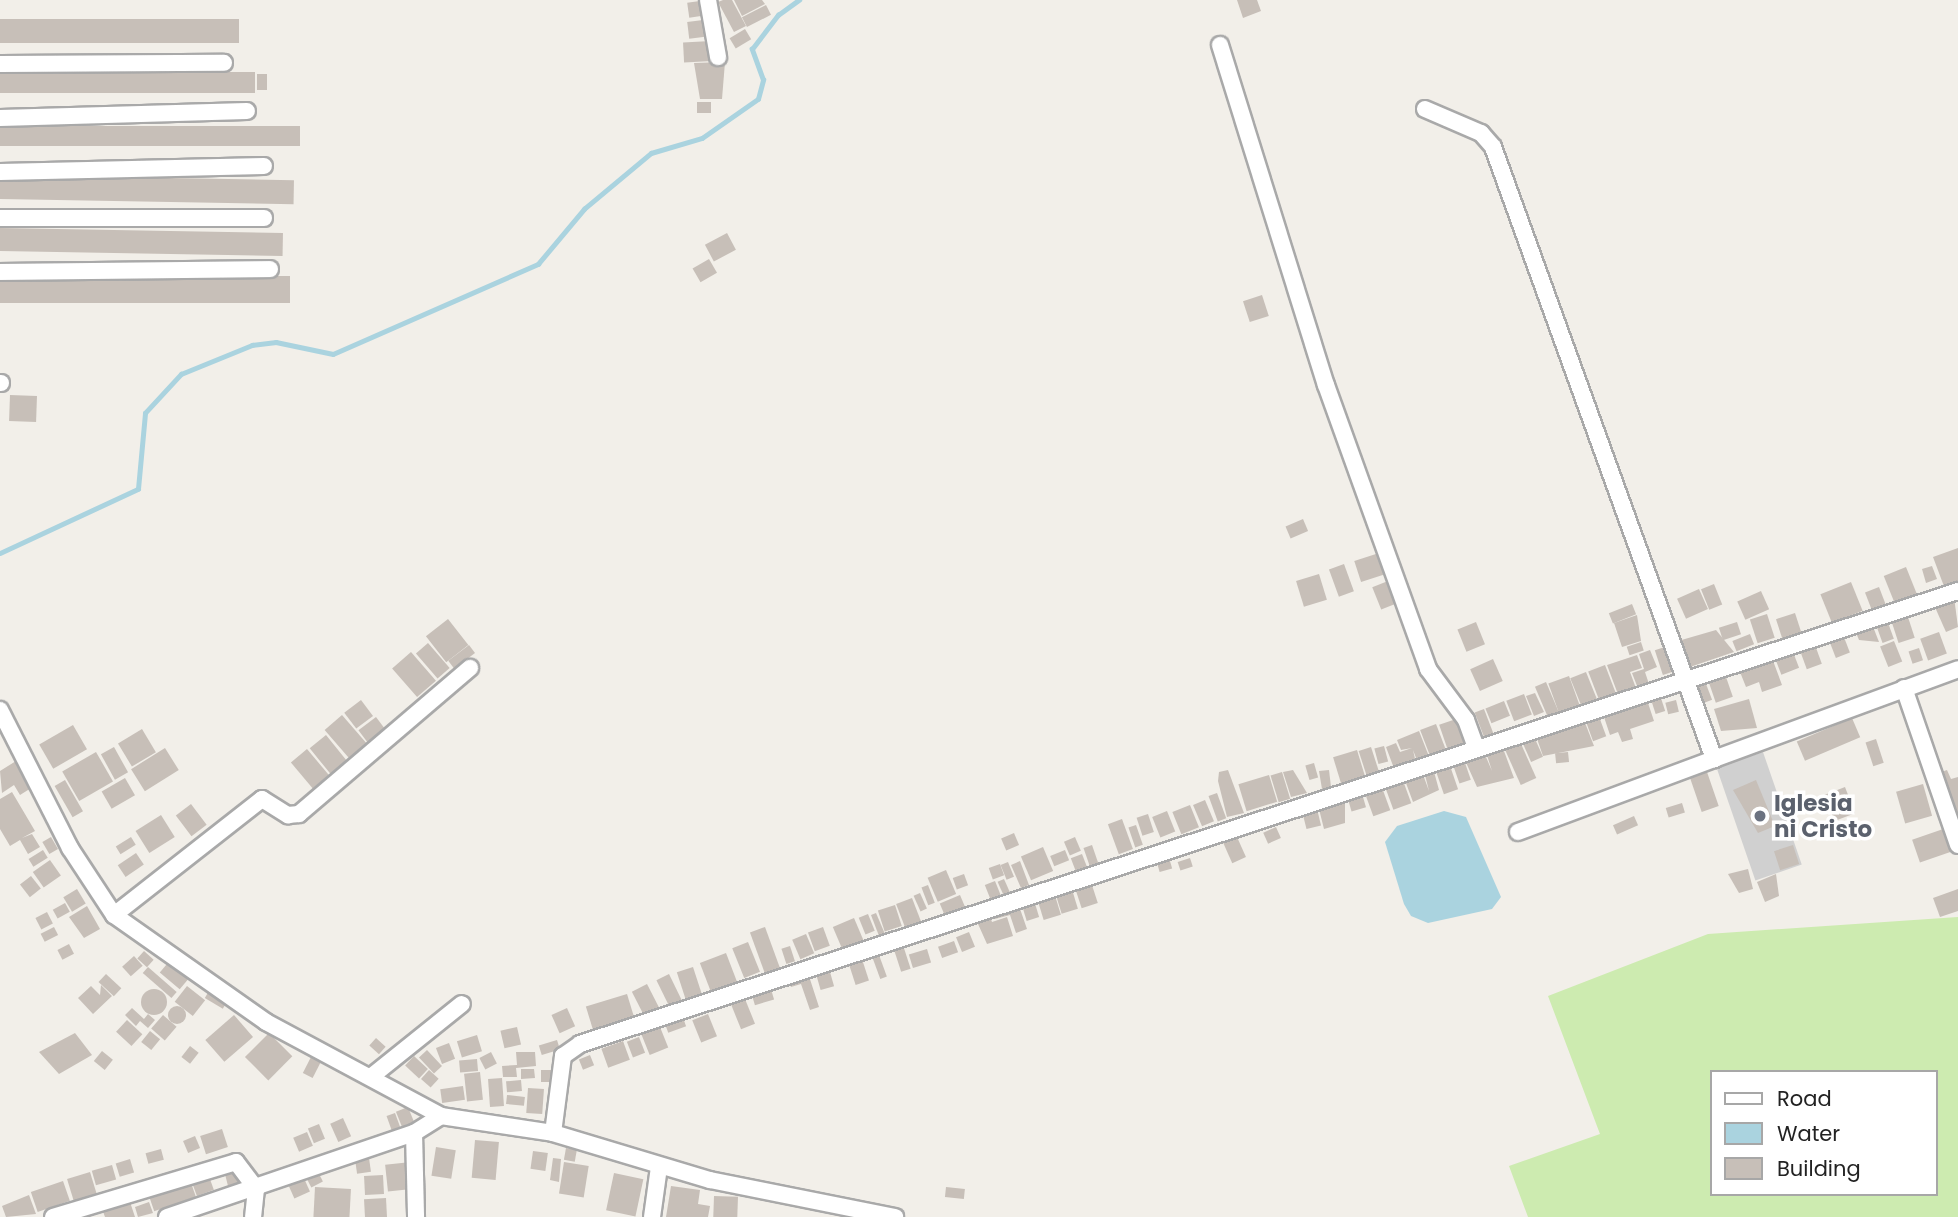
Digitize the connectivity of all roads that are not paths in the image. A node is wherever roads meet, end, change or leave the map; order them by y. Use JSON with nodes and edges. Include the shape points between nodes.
{"nodes":[{"id":1,"x":711,"y":1,"type":"edge"},
{"id":2,"x":1220,"y":45,"type":"dead end"},
{"id":3,"x":718,"y":57,"type":"dead end"},
{"id":4,"x":224,"y":63,"type":"dead end"},
{"id":5,"x":0,"y":64,"type":"edge"},
{"id":6,"x":1425,"y":109,"type":"dead end"},
{"id":7,"x":247,"y":111,"type":"dead end"},
{"id":8,"x":0,"y":118,"type":"edge"},
{"id":9,"x":264,"y":166,"type":"dead end"},
{"id":10,"x":0,"y":172,"type":"edge"},
{"id":11,"x":0,"y":218,"type":"edge"},
{"id":12,"x":264,"y":218,"type":"dead end"},
{"id":13,"x":270,"y":269,"type":"dead end"},
{"id":14,"x":0,"y":272,"type":"edge"},
{"id":15,"x":1958,"y":591,"type":"edge"},
{"id":16,"x":471,"y":668,"type":"dead end"},
{"id":17,"x":1958,"y":670,"type":"edge"},
{"id":18,"x":1683,"y":679,"type":"junction"},
{"id":19,"x":1904,"y":688,"type":"junction"},
{"id":20,"x":0,"y":710,"type":"edge"},
{"id":21,"x":1476,"y":747,"type":"junction"},
{"id":22,"x":1714,"y":759,"type":"junction"},
{"id":23,"x":1518,"y":832,"type":"dead end"},
{"id":24,"x":1958,"y":845,"type":"edge"},
{"id":25,"x":114,"y":915,"type":"junction"},
{"id":26,"x":462,"y":1004,"type":"dead end"},
{"id":27,"x":372,"y":1076,"type":"junction"},
{"id":28,"x":441,"y":1116,"type":"junction"},
{"id":29,"x":414,"y":1133,"type":"junction"},
{"id":30,"x":553,"y":1133,"type":"junction"},
{"id":31,"x":659,"y":1167,"type":"junction"},
{"id":32,"x":256,"y":1189,"type":"junction"},
{"id":33,"x":812,"y":1199,"type":"junction"},
{"id":34,"x":54,"y":1217,"type":"edge"},
{"id":35,"x":167,"y":1217,"type":"edge"},
{"id":36,"x":253,"y":1217,"type":"edge"},
{"id":37,"x":416,"y":1217,"type":"edge"},
{"id":38,"x":652,"y":1217,"type":"edge"},
{"id":39,"x":809,"y":1217,"type":"edge"},
{"id":40,"x":893,"y":1217,"type":"edge"}],
"edges":[{"from":1,"to":3,"type":"street"},
{"from":2,"to":21,"type":"street","via":[[1326,385],[1427,668],[1466,720]]},
{"from":4,"to":5,"type":"street"},
{"from":6,"to":18,"type":"street","via":[[1481,133],[1493,147]]},
{"from":7,"to":8,"type":"street"},
{"from":9,"to":10,"type":"street"},
{"from":11,"to":12,"type":"street"},
{"from":13,"to":14,"type":"street"},
{"from":15,"to":18,"type":"street"},
{"from":16,"to":25,"type":"street","via":[[299,814],[288,815],[262,799]]},
{"from":17,"to":19,"type":"street"},
{"from":18,"to":21,"type":"street"},
{"from":18,"to":22,"type":"street"},
{"from":19,"to":22,"type":"street"},
{"from":19,"to":24,"type":"street"},
{"from":20,"to":25,"type":"street","via":[[70,848]]},
{"from":21,"to":30,"type":"street","via":[[580,1044],[563,1056]]},
{"from":22,"to":23,"type":"street"},
{"from":25,"to":27,"type":"street","via":[[266,1022]]},
{"from":26,"to":27,"type":"street"},
{"from":27,"to":28,"type":"street"},
{"from":28,"to":29,"type":"street"},
{"from":28,"to":30,"type":"street"},
{"from":29,"to":32,"type":"street"},
{"from":29,"to":37,"type":"street"},
{"from":30,"to":31,"type":"street"},
{"from":31,"to":33,"type":"street"},
{"from":31,"to":38,"type":"street"},
{"from":32,"to":34,"type":"street","via":[[244,1166],[220,1164]]},
{"from":32,"to":35,"type":"street"},
{"from":32,"to":36,"type":"street"},
{"from":33,"to":39,"type":"street"},
{"from":33,"to":40,"type":"street"}]}
